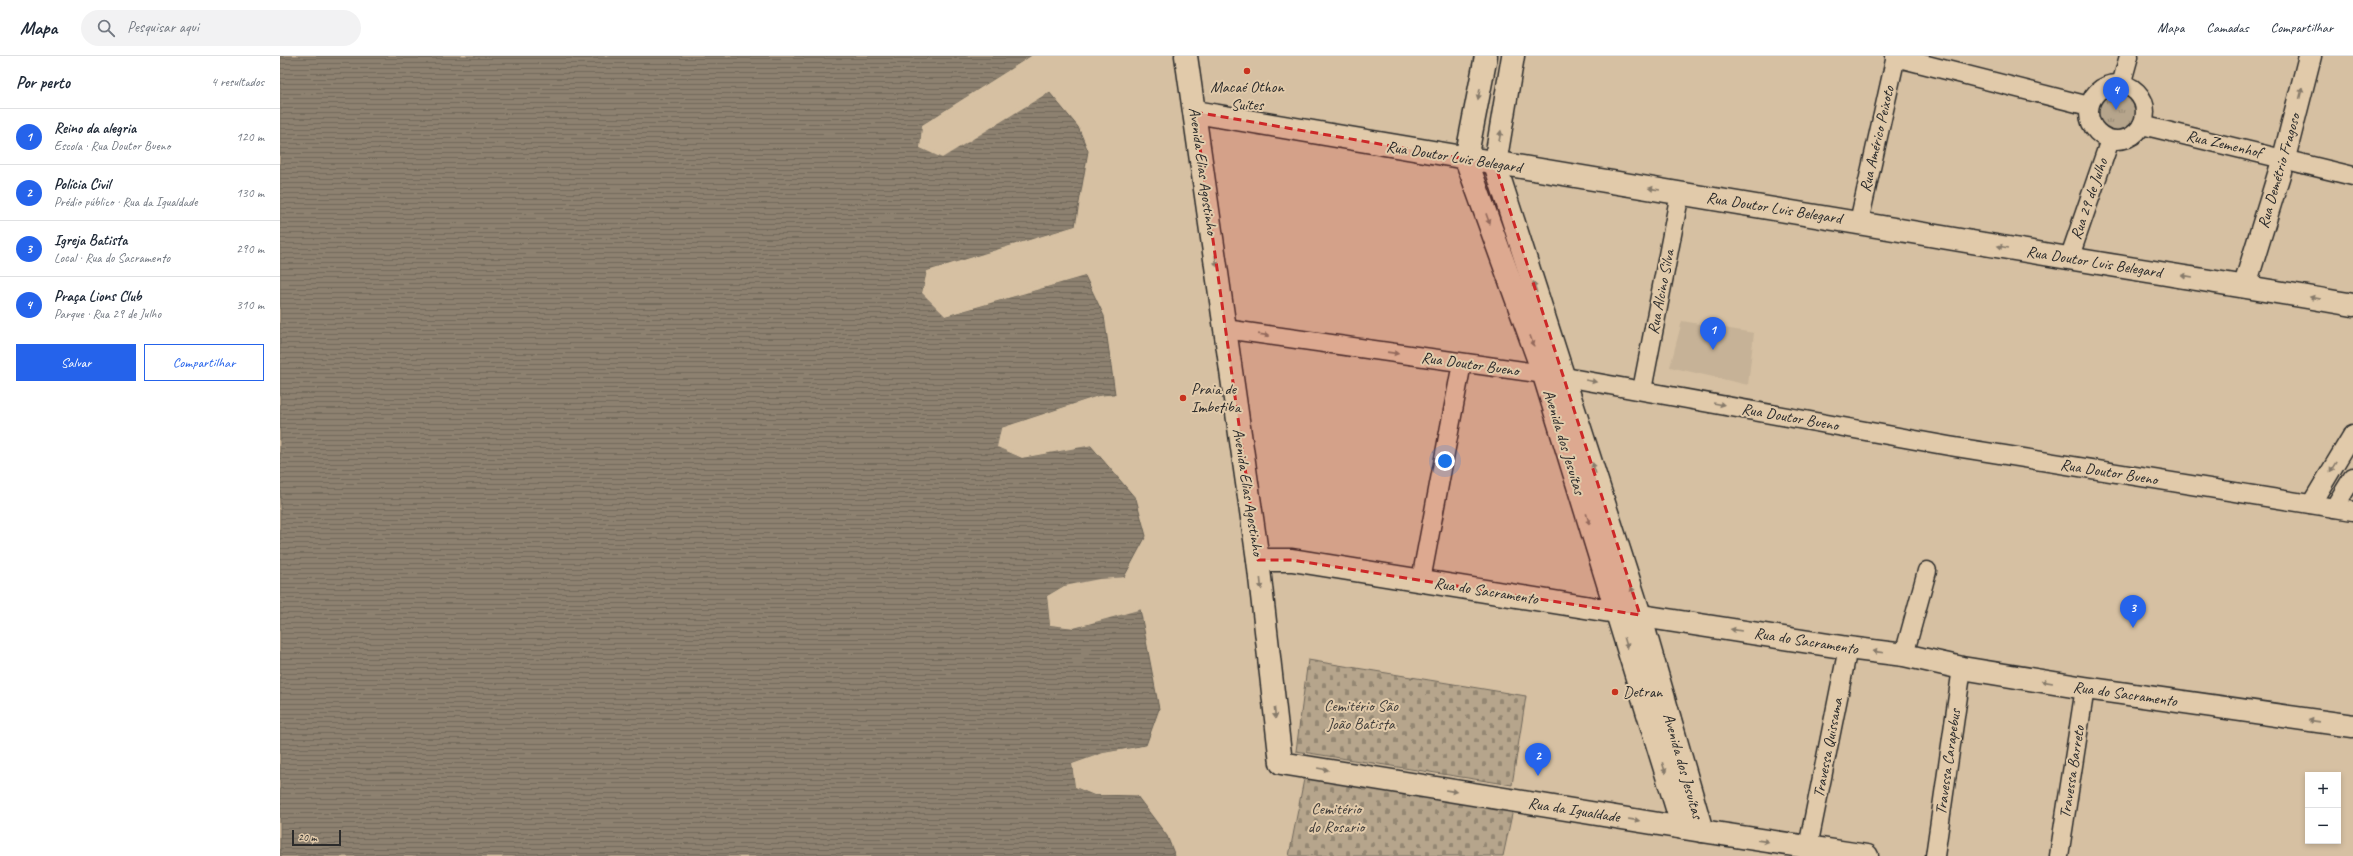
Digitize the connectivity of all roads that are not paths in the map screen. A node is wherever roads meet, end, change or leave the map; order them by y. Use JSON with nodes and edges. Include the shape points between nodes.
{"nodes":[{"id":1,"x":1186,"y":56,"type":"edge"},
{"id":2,"x":1486,"y":56,"type":"edge"},
{"id":3,"x":1513,"y":56,"type":"edge"},
{"id":4,"x":2129,"y":56,"type":"edge"},
{"id":5,"x":2310,"y":56,"type":"edge"},
{"id":6,"x":1896,"y":57,"type":"edge"},
{"id":7,"x":2121,"y":85,"type":"junction"},
{"id":8,"x":2089,"y":106,"type":"junction"},
{"id":9,"x":1195,"y":112,"type":"junction"},
{"id":10,"x":2142,"y":124,"type":"junction"},
{"id":11,"x":2110,"y":140,"type":"junction"},
{"id":12,"x":2284,"y":158,"type":"junction"},
{"id":13,"x":1466,"y":160,"type":"junction"},
{"id":14,"x":1495,"y":164,"type":"junction"},
{"id":15,"x":2353,"y":176,"type":"edge"},
{"id":16,"x":1680,"y":193,"type":"junction"},
{"id":17,"x":1859,"y":222,"type":"junction"},
{"id":18,"x":2069,"y":259,"type":"junction"},
{"id":19,"x":2245,"y":285,"type":"junction"},
{"id":20,"x":2353,"y":305,"type":"edge"},
{"id":21,"x":1225,"y":329,"type":"junction"},
{"id":22,"x":1462,"y":363,"type":"junction"},
{"id":23,"x":1555,"y":376,"type":"junction"},
{"id":24,"x":1642,"y":390,"type":"junction"},
{"id":25,"x":2353,"y":434,"type":"edge"},
{"id":26,"x":2353,"y":477,"type":"edge"},
{"id":27,"x":2311,"y":504,"type":"junction"},
{"id":28,"x":2334,"y":508,"type":"junction"},
{"id":29,"x":2353,"y":511,"type":"edge"},
{"id":30,"x":1258,"y":560,"type":"junction"},
{"id":31,"x":1927,"y":571,"type":"dead end"},
{"id":32,"x":1421,"y":580,"type":"junction"},
{"id":33,"x":1616,"y":612,"type":"junction"},
{"id":34,"x":1640,"y":615,"type":"junction"},
{"id":35,"x":1848,"y":648,"type":"junction"},
{"id":36,"x":1904,"y":655,"type":"junction"},
{"id":37,"x":1962,"y":668,"type":"junction"},
{"id":38,"x":2085,"y":688,"type":"junction"},
{"id":39,"x":2353,"y":726,"type":"edge"},
{"id":40,"x":1281,"y":763,"type":"joint"},
{"id":41,"x":1692,"y":830,"type":"junction"},
{"id":42,"x":1808,"y":847,"type":"junction"},
{"id":43,"x":1867,"y":856,"type":"edge"},
{"id":44,"x":1935,"y":856,"type":"edge"},
{"id":45,"x":2059,"y":856,"type":"edge"}],
"edges":[{"from":1,"to":9,"type":"street","name":"Avenida Elias Agostinho"},
{"from":2,"to":13,"type":"street","one_way":true},
{"from":14,"to":3,"type":"street","name":"Avenida dos Jesuítas","one_way":true},
{"from":4,"to":7,"type":"street"},
{"from":12,"to":5,"type":"street","name":"Rua Demétrio Fragoso","one_way":true},
{"from":6,"to":8,"type":"street"},
{"from":6,"to":17,"type":"street","name":"Rua Américo Peixoto"},
{"from":7,"to":8,"type":"street","via":[[2111,85],[2101,90],[2093,97]]},
{"from":7,"to":10,"type":"street","via":[[2136,92],[2141,100],[2144,108]]},
{"from":8,"to":11,"type":"street","via":[[2092,128],[2100,136]]},
{"from":9,"to":13,"type":"street","name":"Rua Doutor Luis Belegard"},
{"from":9,"to":21,"type":"street","name":"Avenida Elias Agostinho","one_way":true},
{"from":10,"to":11,"type":"street","via":[[2134,134],[2123,140]]},
{"from":10,"to":12,"type":"street","name":"Rua Zemenhof"},
{"from":11,"to":18,"type":"street","name":"Rua 29 de Julho"},
{"from":12,"to":15,"type":"street","name":"Rua Zemenhof"},
{"from":12,"to":19,"type":"street","name":"Rua Demétrio Fragoso"},
{"from":13,"to":14,"type":"street","name":"Rua Doutor Luis Belegard"},
{"from":13,"to":23,"type":"street","name":"Avenida dos Jesuítas","one_way":true},
{"from":16,"to":14,"type":"street","name":"Rua Doutor Luis Belegard","one_way":true},
{"from":23,"to":14,"type":"street","name":"Avenida dos Jesuítas","one_way":true},
{"from":16,"to":17,"type":"street","name":"Rua Doutor Luis Belegard"},
{"from":16,"to":24,"type":"street","name":"Rua Alcino Silva"},
{"from":18,"to":17,"type":"street","name":"Rua Doutor Luis Belegard","one_way":true},
{"from":19,"to":18,"type":"street","name":"Rua Doutor Luis Belegard","one_way":true},
{"from":20,"to":19,"type":"street","name":"Rua Doutor Luis Belegard","one_way":true},
{"from":21,"to":22,"type":"street","name":"Rua Doutor Bueno","one_way":true},
{"from":21,"to":30,"type":"street","name":"Avenida Elias Agostinho"},
{"from":22,"to":23,"type":"street","name":"Rua Doutor Bueno"},
{"from":22,"to":32,"type":"street"},
{"from":23,"to":24,"type":"street","name":"Rua Doutor Bueno","one_way":true},
{"from":23,"to":33,"type":"street","name":"Avenida dos Jesuítas","one_way":true},
{"from":34,"to":23,"type":"street","name":"Avenida dos Jesuítas","one_way":true},
{"from":24,"to":27,"type":"street","name":"Rua Doutor Bueno","one_way":true,"via":[[1949,446]]},
{"from":25,"to":27,"type":"street","one_way":true},
{"from":26,"to":28,"type":"street"},
{"from":27,"to":28,"type":"street","name":"Rua Doutor Bueno"},
{"from":28,"to":29,"type":"street","name":"Rua Doutor Bueno"},
{"from":30,"to":32,"type":"street","name":"Rua do Sacramento","via":[[1292,560]]},
{"from":30,"to":40,"type":"street","name":"Avenida Elias Agostinho","one_way":true},
{"from":31,"to":36,"type":"street"},
{"from":32,"to":33,"type":"street","name":"Rua do Sacramento"},
{"from":33,"to":34,"type":"street","name":"Rua do Sacramento"},
{"from":33,"to":41,"type":"street","name":"Avenida dos Jesuítas","one_way":true},
{"from":35,"to":34,"type":"street","name":"Rua do Sacramento","one_way":true},
{"from":34,"to":41,"type":"street","name":"Avenida dos Jesuítas"},
{"from":36,"to":35,"type":"street","name":"Rua do Sacramento","one_way":true},
{"from":35,"to":42,"type":"street","name":"Travessa Quissama"},
{"from":36,"to":37,"type":"street","name":"Rua do Sacramento"},
{"from":38,"to":37,"type":"street","name":"Rua do Sacramento","one_way":true},
{"from":37,"to":44,"type":"street","name":"Travessa Carapebus"},
{"from":39,"to":38,"type":"street","name":"Rua do Sacramento","one_way":true},
{"from":38,"to":45,"type":"street","name":"Travessa Barreto"},
{"from":40,"to":41,"type":"street","name":"Rua da Igualdade","one_way":true},
{"from":41,"to":42,"type":"street","name":"Rua da Igualdade","one_way":true},
{"from":42,"to":43,"type":"street","name":"Rua da Igualdade"}]}
